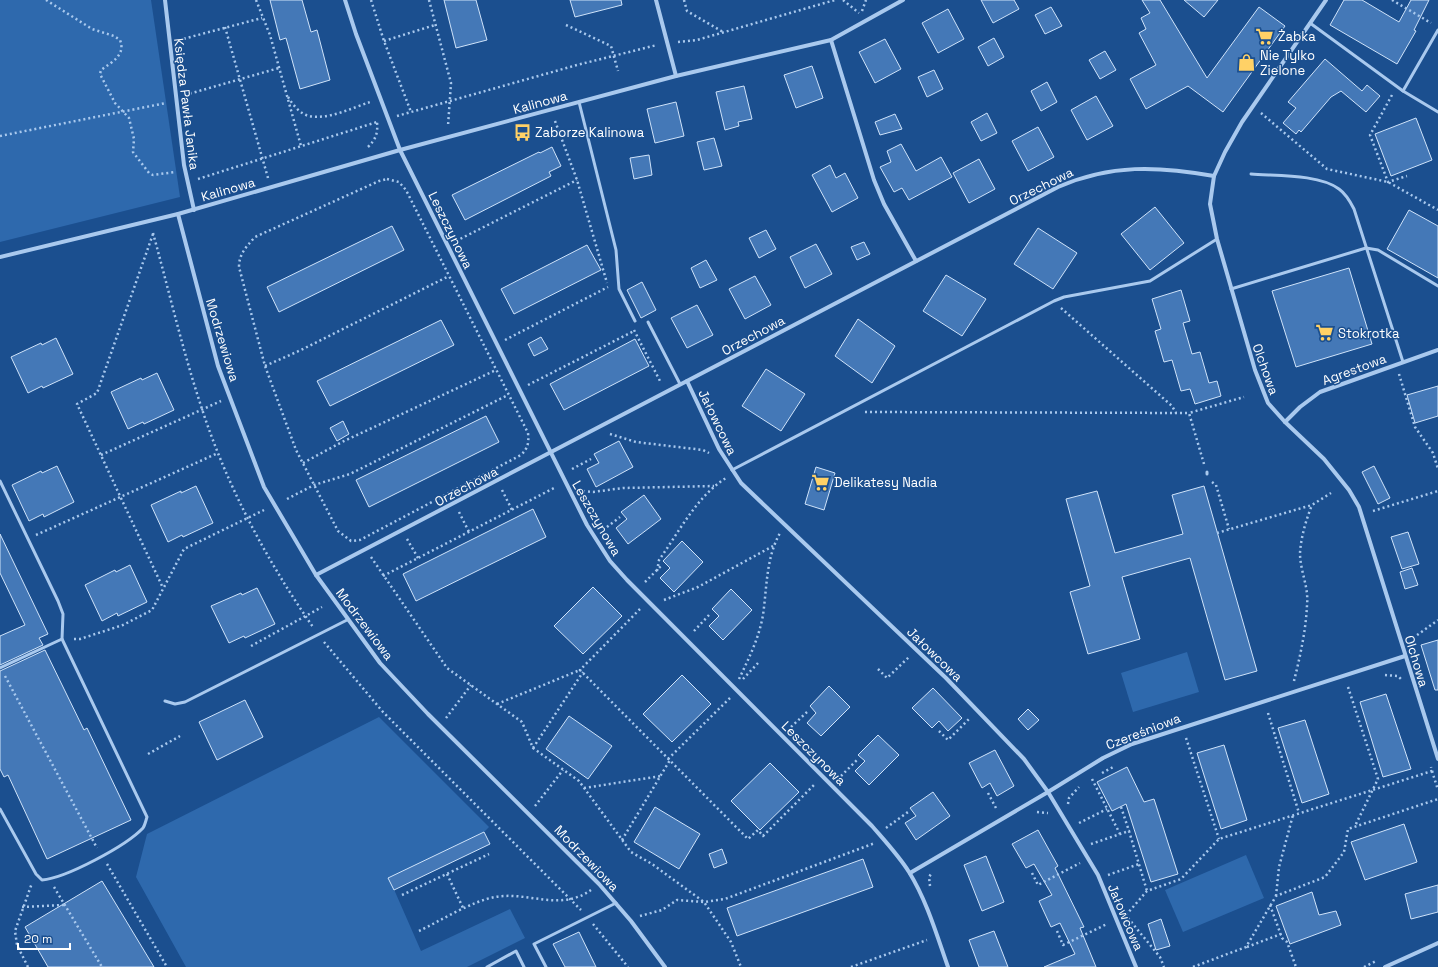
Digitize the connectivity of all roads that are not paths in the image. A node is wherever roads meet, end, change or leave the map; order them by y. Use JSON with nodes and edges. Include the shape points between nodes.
{"nodes":[{"id":1,"x":165,"y":0,"type":"edge"},
{"id":2,"x":345,"y":0,"type":"edge"},
{"id":3,"x":656,"y":0,"type":"edge"},
{"id":4,"x":903,"y":0,"type":"edge"},
{"id":5,"x":1326,"y":0,"type":"edge"},
{"id":6,"x":1310,"y":23,"type":"junction"},
{"id":7,"x":1438,"y":28,"type":"edge"},
{"id":8,"x":831,"y":40,"type":"junction"},
{"id":9,"x":676,"y":76,"type":"junction"},
{"id":10,"x":1403,"y":91,"type":"junction"},
{"id":11,"x":579,"y":102,"type":"junction"},
{"id":12,"x":1438,"y":112,"type":"edge"},
{"id":13,"x":400,"y":150,"type":"junction"},
{"id":14,"x":1251,"y":174,"type":"dead end"},
{"id":15,"x":1214,"y":176,"type":"junction"},
{"id":16,"x":194,"y":210,"type":"junction"},
{"id":17,"x":178,"y":214,"type":"junction"},
{"id":18,"x":1216,"y":239,"type":"junction"},
{"id":19,"x":1366,"y":248,"type":"junction"},
{"id":20,"x":0,"y":257,"type":"edge"},
{"id":21,"x":916,"y":261,"type":"junction"},
{"id":22,"x":1438,"y":286,"type":"edge"},
{"id":23,"x":1231,"y":289,"type":"junction"},
{"id":24,"x":635,"y":322,"type":"dead end"},
{"id":25,"x":648,"y":322,"type":"dead end"},
{"id":26,"x":1438,"y":350,"type":"edge"},
{"id":27,"x":1402,"y":362,"type":"junction"},
{"id":28,"x":687,"y":381,"type":"junction"},
{"id":29,"x":680,"y":384,"type":"junction"},
{"id":30,"x":1285,"y":422,"type":"junction"},
{"id":31,"x":550,"y":453,"type":"junction"},
{"id":32,"x":732,"y":470,"type":"junction"},
{"id":33,"x":0,"y":481,"type":"edge"},
{"id":34,"x":316,"y":575,"type":"junction"},
{"id":35,"x":347,"y":620,"type":"junction"},
{"id":36,"x":62,"y":639,"type":"junction"},
{"id":37,"x":1405,"y":656,"type":"junction"},
{"id":38,"x":0,"y":667,"type":"edge"},
{"id":39,"x":164,"y":701,"type":"dead end"},
{"id":40,"x":1438,"y":759,"type":"edge"},
{"id":41,"x":1048,"y":792,"type":"junction"},
{"id":42,"x":0,"y":809,"type":"edge"},
{"id":43,"x":910,"y":873,"type":"junction"},
{"id":44,"x":616,"y":904,"type":"junction"},
{"id":45,"x":1438,"y":943,"type":"edge"},
{"id":46,"x":487,"y":967,"type":"edge"},
{"id":47,"x":524,"y":967,"type":"edge"},
{"id":48,"x":546,"y":967,"type":"edge"},
{"id":49,"x":666,"y":967,"type":"edge"},
{"id":50,"x":948,"y":967,"type":"edge"},
{"id":51,"x":1136,"y":967,"type":"edge"},
{"id":52,"x":1385,"y":967,"type":"edge"}],
"edges":[{"from":1,"to":16,"type":"street","name":"Księdza Pawła Janika","via":[[185,170]]},
{"from":2,"to":13,"type":"street","name":"Leszczynowa"},
{"from":3,"to":9,"type":"street"},
{"from":4,"to":8,"type":"street","name":"Kalinowa"},
{"from":5,"to":6,"type":"street","name":"Olchowa"},
{"from":6,"to":10,"type":"lane"},
{"from":6,"to":15,"type":"street","name":"Olchowa","via":[[1242,122]]},
{"from":7,"to":10,"type":"lane"},
{"from":8,"to":9,"type":"street","name":"Kalinowa"},
{"from":8,"to":21,"type":"street","via":[[874,180],[884,204]]},
{"from":9,"to":11,"type":"street","name":"Kalinowa"},
{"from":10,"to":12,"type":"lane"},
{"from":11,"to":13,"type":"street","name":"Kalinowa"},
{"from":11,"to":24,"type":"lane","via":[[616,250],[619,289]]},
{"from":13,"to":16,"type":"street","name":"Kalinowa"},
{"from":13,"to":31,"type":"street","name":"Leszczynowa"},
{"from":14,"to":19,"type":"lane","via":[[1311,179],[1326,182],[1339,189],[1354,209]]},
{"from":15,"to":18,"type":"street","name":"Olchowa","via":[[1210,204]]},
{"from":15,"to":21,"type":"street","name":"Orzechowa","via":[[1166,169],[1124,170],[1081,177]]},
{"from":16,"to":17,"type":"street","name":"Kalinowa"},
{"from":17,"to":20,"type":"street","name":"Kalinowa"},
{"from":17,"to":34,"type":"street","name":"Modrzewiowa","via":[[218,366],[264,487]]},
{"from":18,"to":23,"type":"street","name":"Olchowa"},
{"from":18,"to":32,"type":"lane","via":[[1150,281],[1054,301]]},
{"from":19,"to":22,"type":"lane","via":[[1378,250]]},
{"from":19,"to":23,"type":"lane"},
{"from":19,"to":27,"type":"lane"},
{"from":21,"to":28,"type":"street","name":"Orzechowa"},
{"from":23,"to":30,"type":"street","name":"Olchowa","via":[[1259,385],[1268,403]]},
{"from":25,"to":29,"type":"lane"},
{"from":26,"to":27,"type":"street","name":"Agrestowa"},
{"from":27,"to":30,"type":"street","name":"Agrestowa","via":[[1320,392]]},
{"from":28,"to":29,"type":"street","name":"Orzechowa"},
{"from":28,"to":32,"type":"street","name":"Jałowcowa"},
{"from":29,"to":31,"type":"street","name":"Orzechowa"},
{"from":30,"to":37,"type":"street","name":"Olchowa","via":[[1324,459],[1359,507]]},
{"from":31,"to":34,"type":"street","name":"Orzechowa"},
{"from":31,"to":43,"type":"street","name":"Leszczynowa","via":[[587,526],[610,562],[872,826]]},
{"from":32,"to":41,"type":"street","name":"Jałowcowa","via":[[741,483],[785,526],[977,708],[1024,759]]},
{"from":33,"to":36,"type":"lane","via":[[63,614]]},
{"from":34,"to":35,"type":"street","name":"Modrzewiowa"},
{"from":35,"to":39,"type":"lane","via":[[185,702],[175,704]]},
{"from":35,"to":44,"type":"street","name":"Modrzewiowa","via":[[380,663],[439,726],[600,884]]},
{"from":36,"to":38,"type":"lane"},
{"from":36,"to":42,"type":"lane","via":[[147,817],[144,827],[124,843],[102,855],[50,880],[42,880],[36,874]]},
{"from":37,"to":40,"type":"street","name":"Olchowa"},
{"from":37,"to":41,"type":"street","name":"Czereśniowa","via":[[1132,744],[1103,758]]},
{"from":41,"to":43,"type":"street","name":"Czereśniowa"},
{"from":41,"to":51,"type":"street","name":"Jałowcowa","via":[[1098,875]]},
{"from":43,"to":50,"type":"street","name":"Leszczynowa","via":[[932,922]]},
{"from":44,"to":48,"type":"lane","via":[[534,944]]},
{"from":44,"to":49,"type":"street","name":"Modrzewiowa"},
{"from":45,"to":52,"type":"street"},
{"from":46,"to":47,"type":"lane","via":[[516,951]]}]}
